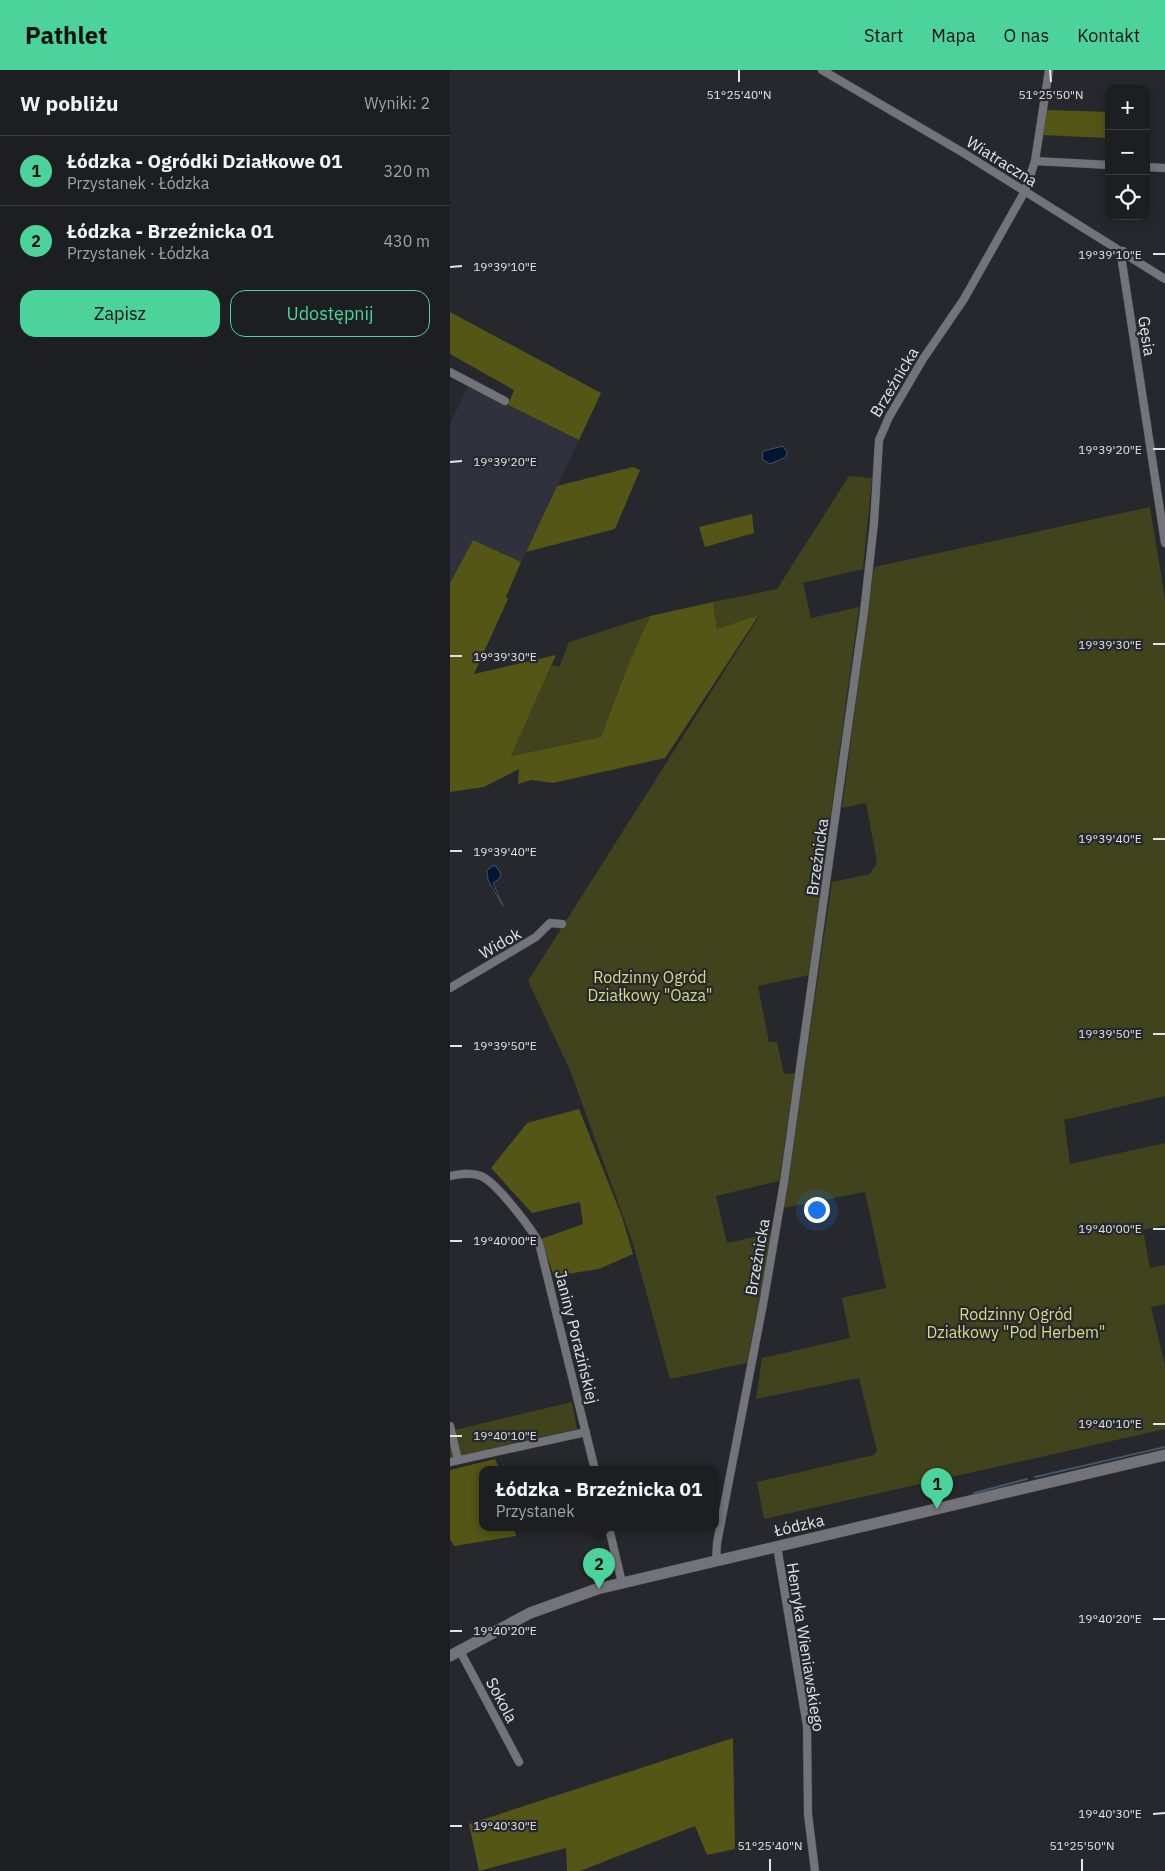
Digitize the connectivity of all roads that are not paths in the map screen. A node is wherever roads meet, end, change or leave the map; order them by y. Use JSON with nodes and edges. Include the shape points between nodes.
{"nodes":[{"id":1,"x":822,"y":70,"type":"edge"},
{"id":2,"x":1049,"y":70,"type":"edge"},
{"id":3,"x":1034,"y":161,"type":"junction"},
{"id":4,"x":1105,"y":165,"type":"edge"},
{"id":5,"x":1150,"y":167,"type":"edge"},
{"id":6,"x":1165,"y":168,"type":"edge"},
{"id":7,"x":1026,"y":191,"type":"junction"},
{"id":8,"x":1123,"y":251,"type":"junction"},
{"id":9,"x":1165,"y":278,"type":"edge"},
{"id":10,"x":450,"y":372,"type":"edge"},
{"id":11,"x":505,"y":401,"type":"dead end"},
{"id":12,"x":1165,"y":543,"type":"edge"},
{"id":13,"x":562,"y":924,"type":"dead end"},
{"id":14,"x":450,"y":988,"type":"edge"},
{"id":15,"x":450,"y":1176,"type":"edge"},
{"id":16,"x":450,"y":1426,"type":"edge"},
{"id":17,"x":586,"y":1432,"type":"junction"},
{"id":18,"x":1165,"y":1455,"type":"edge"},
{"id":19,"x":454,"y":1461,"type":"edge"},
{"id":20,"x":594,"y":1466,"type":"edge"},
{"id":21,"x":719,"y":1527,"type":"edge"},
{"id":22,"x":610,"y":1531,"type":"edge"},
{"id":23,"x":718,"y":1531,"type":"edge"},
{"id":24,"x":777,"y":1546,"type":"junction"},
{"id":25,"x":716,"y":1561,"type":"junction"},
{"id":26,"x":622,"y":1583,"type":"junction"},
{"id":27,"x":455,"y":1653,"type":"edge"},
{"id":28,"x":519,"y":1762,"type":"dead end"},
{"id":29,"x":815,"y":1871,"type":"edge"}],
"edges":[{"from":1,"to":7,"type":"street","name":"Wiatraczna"},
{"from":2,"to":3,"type":"street","name":"Brzeźnicka"},
{"from":3,"to":4,"type":"street"},
{"from":3,"to":7,"type":"street","name":"Brzeźnicka"},
{"from":5,"to":6,"type":"street"},
{"from":7,"to":8,"type":"street","name":"Wiatraczna"},
{"from":7,"to":21,"type":"street","name":"Brzeźnicka","via":[[964,299],[923,359],[882,429],[879,440],[866,595],[820,935],[780,1206]]},
{"from":8,"to":9,"type":"street","name":"Wiatraczna"},
{"from":8,"to":12,"type":"street","name":"Gęsia","via":[[1122,262]]},
{"from":10,"to":11,"type":"street"},
{"from":13,"to":14,"type":"street","name":"Widok","via":[[550,923],[536,938]]},
{"from":15,"to":17,"type":"street","name":"Janiny Porazińskiej","via":[[477,1174],[488,1181],[523,1219],[539,1243]]},
{"from":16,"to":19,"type":"street"},
{"from":17,"to":19,"type":"street"},
{"from":17,"to":20,"type":"street","name":"Janiny Porazińskiej"},
{"from":18,"to":24,"type":"main road","name":"Łódzka"},
{"from":22,"to":26,"type":"street"},
{"from":23,"to":25,"type":"street","name":"Brzeźnicka"},
{"from":24,"to":25,"type":"main road","name":"Łódzka"},
{"from":24,"to":29,"type":"street","name":"Henryka Wieniawskiego","via":[[807,1726],[808,1814]]},
{"from":25,"to":26,"type":"main road","name":"Łódzka"},
{"from":26,"to":27,"type":"main road","name":"Łódzka","via":[[530,1613]]},
{"from":27,"to":28,"type":"street","name":"Sokola"}]}
